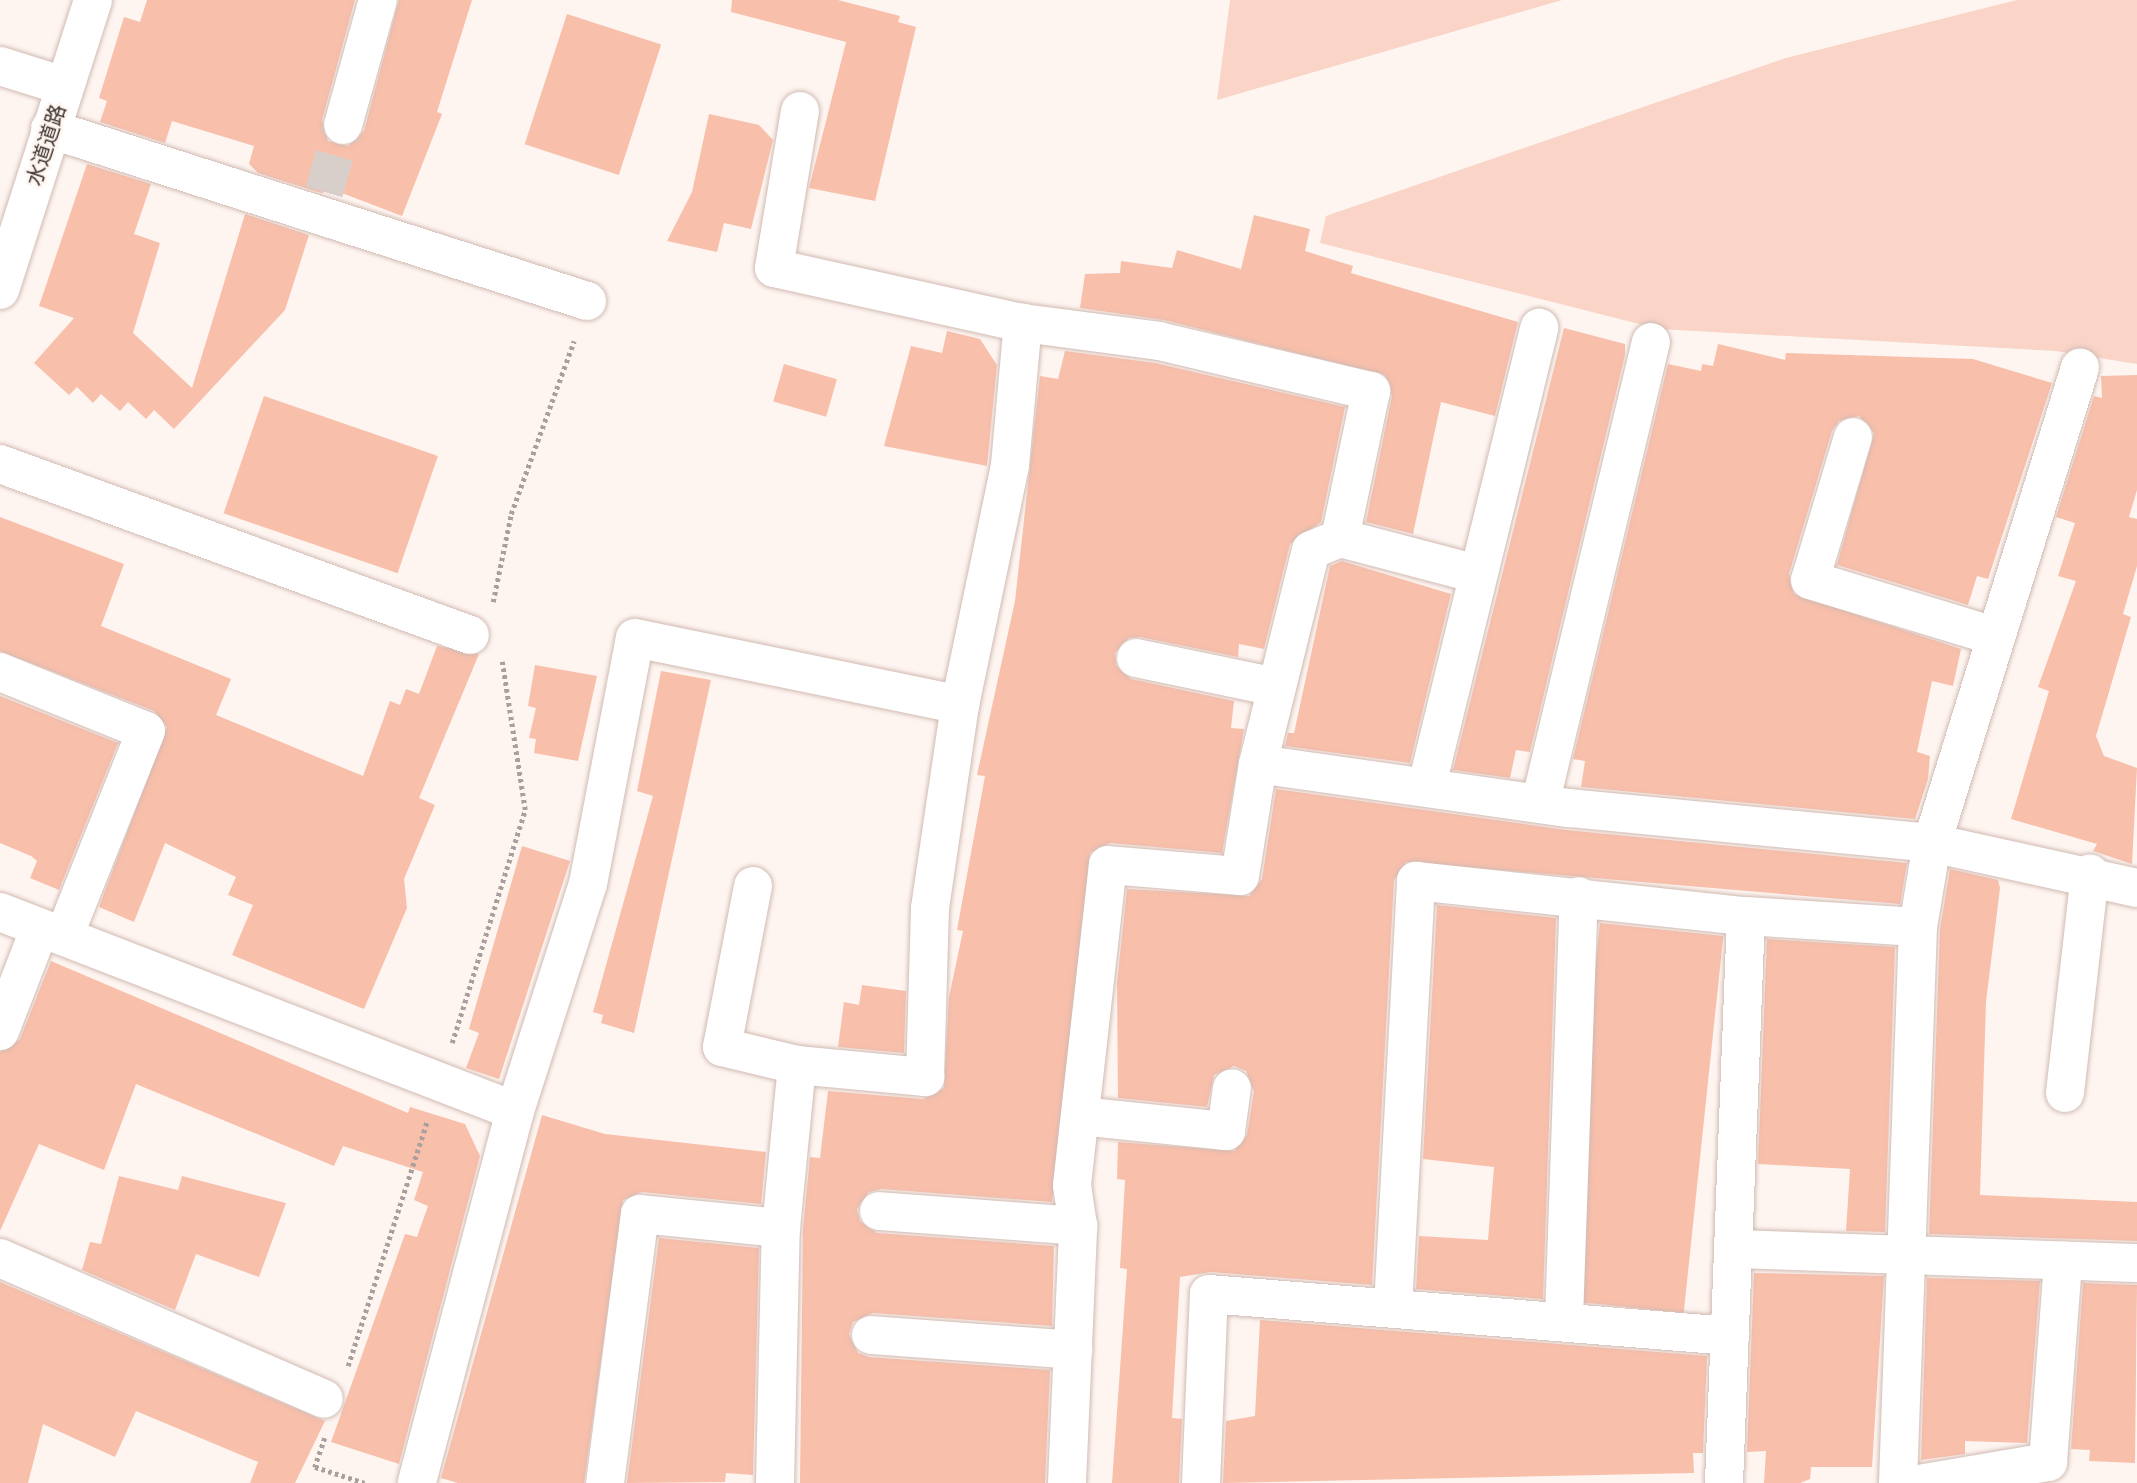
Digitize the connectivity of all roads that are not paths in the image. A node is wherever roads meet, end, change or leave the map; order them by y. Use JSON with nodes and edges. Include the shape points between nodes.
{"nodes":[{"id":1,"x":93,"y":0,"type":"edge"},
{"id":2,"x":378,"y":0,"type":"edge"},
{"id":3,"x":0,"y":66,"type":"edge"},
{"id":4,"x":64,"y":86,"type":"junction"},
{"id":5,"x":800,"y":111,"type":"dead end"},
{"id":6,"x":343,"y":125,"type":"tunnel mouth"},
{"id":7,"x":50,"y":129,"type":"junction"},
{"id":8,"x":0,"y":290,"type":"edge"},
{"id":9,"x":582,"y":320,"type":"road end"},
{"id":10,"x":1023,"y":323,"type":"junction"},
{"id":11,"x":1539,"y":328,"type":"dead end"},
{"id":12,"x":1651,"y":342,"type":"dead end"},
{"id":13,"x":2080,"y":367,"type":"dead end"},
{"id":14,"x":1853,"y":437,"type":"dead end"},
{"id":15,"x":0,"y":464,"type":"edge"},
{"id":16,"x":1340,"y":538,"type":"junction"},
{"id":17,"x":1477,"y":574,"type":"junction"},
{"id":18,"x":489,"y":633,"type":"road end"},
{"id":19,"x":1994,"y":636,"type":"junction"},
{"id":20,"x":1136,"y":658,"type":"dead end"},
{"id":21,"x":0,"y":672,"type":"edge"},
{"id":22,"x":1276,"y":687,"type":"junction"},
{"id":23,"x":960,"y":705,"type":"junction"},
{"id":24,"x":1258,"y":764,"type":"junction"},
{"id":25,"x":1427,"y":785,"type":"junction"},
{"id":26,"x":1540,"y":804,"type":"junction"},
{"id":27,"x":1932,"y":843,"type":"junction"},
{"id":28,"x":2090,"y":873,"type":"junction"},
{"id":29,"x":753,"y":886,"type":"dead end"},
{"id":30,"x":2137,"y":888,"type":"edge"},
{"id":31,"x":1579,"y":896,"type":"junction"},
{"id":32,"x":0,"y":912,"type":"edge"},
{"id":33,"x":1746,"y":916,"type":"junction"},
{"id":34,"x":1918,"y":927,"type":"junction"},
{"id":35,"x":52,"y":932,"type":"junction"},
{"id":36,"x":0,"y":1031,"type":"edge"},
{"id":37,"x":797,"y":1065,"type":"junction"},
{"id":38,"x":1232,"y":1088,"type":"dead end"},
{"id":39,"x":2065,"y":1093,"type":"dead end"},
{"id":40,"x":515,"y":1111,"type":"junction"},
{"id":41,"x":1080,"y":1116,"type":"junction"},
{"id":42,"x":879,"y":1211,"type":"dead end"},
{"id":43,"x":1078,"y":1226,"type":"junction"},
{"id":44,"x":781,"y":1228,"type":"junction"},
{"id":45,"x":1735,"y":1249,"type":"junction"},
{"id":46,"x":1903,"y":1255,"type":"junction"},
{"id":47,"x":0,"y":1258,"type":"edge"},
{"id":48,"x":2063,"y":1261,"type":"junction"},
{"id":49,"x":2137,"y":1263,"type":"edge"},
{"id":50,"x":1393,"y":1307,"type":"junction"},
{"id":51,"x":1564,"y":1320,"type":"junction"},
{"id":52,"x":871,"y":1335,"type":"dead end"},
{"id":53,"x":1730,"y":1336,"type":"junction"},
{"id":54,"x":1073,"y":1350,"type":"junction"},
{"id":55,"x":330,"y":1401,"type":"road end"},
{"id":56,"x":2003,"y":1477,"type":"edge"},
{"id":57,"x":417,"y":1483,"type":"edge"},
{"id":58,"x":606,"y":1483,"type":"edge"},
{"id":59,"x":775,"y":1483,"type":"edge"},
{"id":60,"x":1067,"y":1483,"type":"edge"},
{"id":61,"x":1201,"y":1483,"type":"edge"},
{"id":62,"x":1724,"y":1483,"type":"edge"},
{"id":63,"x":1898,"y":1483,"type":"edge"},
{"id":64,"x":1924,"y":1483,"type":"edge"}],
"edges":[{"from":1,"to":4,"type":"street","name":"水道道路"},
{"from":2,"to":6,"type":"street"},
{"from":3,"to":4,"type":"street"},
{"from":4,"to":7,"type":"street","name":"水道道路"},
{"from":5,"to":10,"type":"street","via":[[774,268]]},
{"from":7,"to":8,"type":"street","name":"水道道路"},
{"from":7,"to":9,"type":"street","via":[[321,202]]},
{"from":10,"to":16,"type":"street","via":[[1159,341],[1371,391]]},
{"from":10,"to":23,"type":"street","via":[[1010,465]]},
{"from":11,"to":17,"type":"street"},
{"from":12,"to":26,"type":"street"},
{"from":13,"to":19,"type":"street"},
{"from":14,"to":19,"type":"street","via":[[1810,580]]},
{"from":15,"to":18,"type":"street"},
{"from":16,"to":17,"type":"street"},
{"from":16,"to":22,"type":"street","via":[[1311,550]]},
{"from":17,"to":25,"type":"street"},
{"from":19,"to":27,"type":"street"},
{"from":20,"to":22,"type":"street"},
{"from":21,"to":35,"type":"street","via":[[146,731]]},
{"from":22,"to":24,"type":"street"},
{"from":23,"to":37,"type":"street","via":[[930,908],[925,1077]]},
{"from":23,"to":40,"type":"street","via":[[635,638],[588,884]]},
{"from":24,"to":25,"type":"street"},
{"from":24,"to":41,"type":"street","via":[[1240,876],[1108,865]]},
{"from":25,"to":26,"type":"street"},
{"from":26,"to":27,"type":"street"},
{"from":27,"to":28,"type":"street"},
{"from":27,"to":34,"type":"street"},
{"from":28,"to":30,"type":"street"},
{"from":28,"to":39,"type":"street"},
{"from":29,"to":37,"type":"street","via":[[722,1046]]},
{"from":31,"to":33,"type":"street"},
{"from":31,"to":50,"type":"street","via":[[1416,881]]},
{"from":31,"to":51,"type":"street"},
{"from":32,"to":35,"type":"street"},
{"from":33,"to":34,"type":"street"},
{"from":33,"to":45,"type":"street"},
{"from":34,"to":46,"type":"street"},
{"from":35,"to":36,"type":"street"},
{"from":35,"to":40,"type":"street"},
{"from":37,"to":44,"type":"street"},
{"from":38,"to":41,"type":"street","via":[[1226,1131]]},
{"from":40,"to":57,"type":"street"},
{"from":41,"to":43,"type":"street","via":[[1072,1185]]},
{"from":42,"to":43,"type":"street"},
{"from":43,"to":54,"type":"street"},
{"from":44,"to":58,"type":"street","via":[[640,1214]]},
{"from":44,"to":59,"type":"street"},
{"from":45,"to":46,"type":"street"},
{"from":45,"to":53,"type":"street"},
{"from":46,"to":48,"type":"street"},
{"from":46,"to":63,"type":"street"},
{"from":47,"to":55,"type":"street"},
{"from":48,"to":49,"type":"street"},
{"from":48,"to":56,"type":"street","via":[[2048,1462]]},
{"from":50,"to":51,"type":"street"},
{"from":50,"to":61,"type":"street","via":[[1209,1294]]},
{"from":51,"to":53,"type":"street"},
{"from":52,"to":54,"type":"street"},
{"from":53,"to":62,"type":"street"},
{"from":54,"to":60,"type":"street"},
{"from":56,"to":64,"type":"street"}]}
